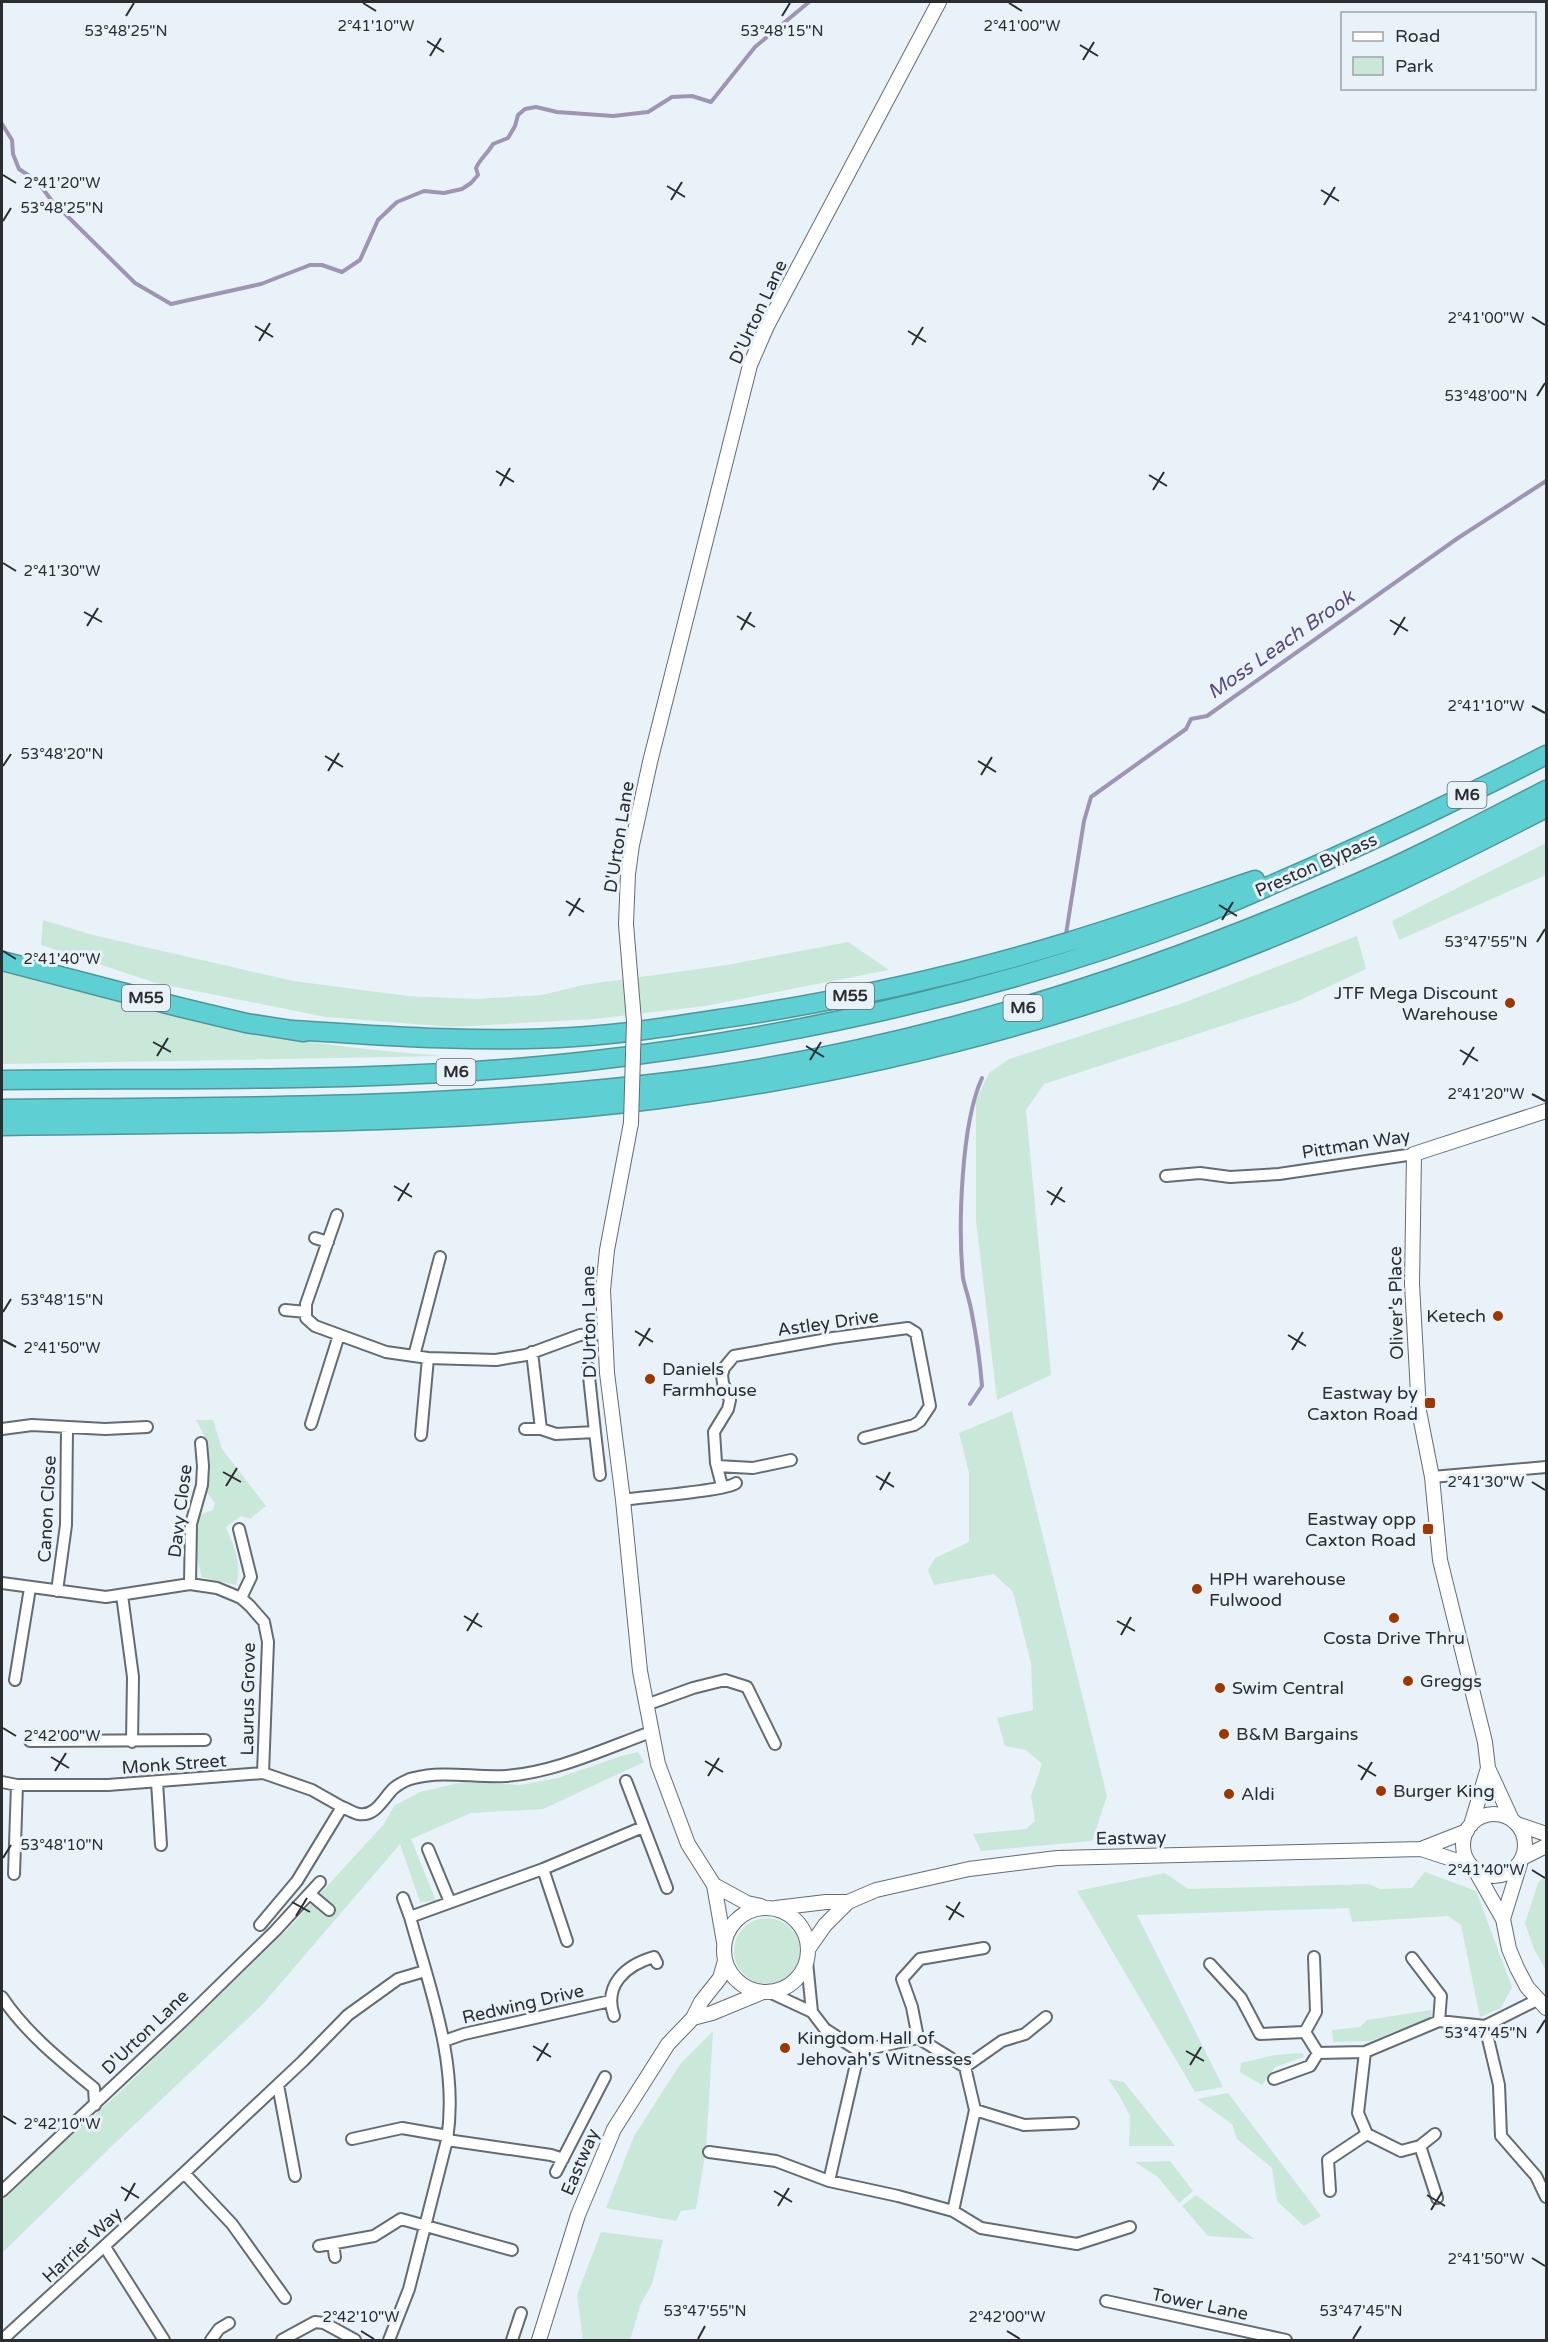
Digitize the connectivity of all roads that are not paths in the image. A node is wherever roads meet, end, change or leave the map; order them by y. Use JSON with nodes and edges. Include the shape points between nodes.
{"nodes":[{"id":1,"x":939,"y":2,"type":"edge"},
{"id":2,"x":1546,"y":755,"type":"edge"},
{"id":3,"x":1546,"y":790,"type":"edge"},
{"id":4,"x":1546,"y":808,"type":"edge"},
{"id":5,"x":1388,"y":834,"type":"junction"},
{"id":6,"x":2,"y":961,"type":"edge"},
{"id":7,"x":905,"y":1005,"type":"junction"},
{"id":8,"x":293,"y":1030,"type":"junction"},
{"id":9,"x":2,"y":1080,"type":"edge"},
{"id":10,"x":2,"y":1109,"type":"edge"},
{"id":11,"x":1546,"y":1111,"type":"edge"},
{"id":12,"x":2,"y":1126,"type":"edge"},
{"id":13,"x":1414,"y":1154,"type":"junction"},
{"id":14,"x":1166,"y":1176,"type":"dead end"},
{"id":15,"x":337,"y":1215,"type":"dead end"},
{"id":16,"x":315,"y":1238,"type":"dead end"},
{"id":17,"x":328,"y":1242,"type":"junction"},
{"id":18,"x":440,"y":1257,"type":"dead end"},
{"id":19,"x":285,"y":1310,"type":"dead end"},
{"id":20,"x":306,"y":1311,"type":"junction"},
{"id":21,"x":605,"y":1333,"type":"junction"},
{"id":22,"x":339,"y":1335,"type":"junction"},
{"id":23,"x":532,"y":1352,"type":"junction"},
{"id":24,"x":414,"y":1356,"type":"junction"},
{"id":25,"x":428,"y":1358,"type":"junction"},
{"id":26,"x":588,"y":1367,"type":"dead end"},
{"id":27,"x":311,"y":1424,"type":"dead end"},
{"id":28,"x":147,"y":1427,"type":"dead end"},
{"id":29,"x":2,"y":1429,"type":"edge"},
{"id":30,"x":67,"y":1429,"type":"junction"},
{"id":31,"x":525,"y":1429,"type":"dead end"},
{"id":32,"x":541,"y":1429,"type":"junction"},
{"id":33,"x":595,"y":1432,"type":"junction"},
{"id":34,"x":421,"y":1435,"type":"dead end"},
{"id":35,"x":864,"y":1438,"type":"dead end"},
{"id":36,"x":201,"y":1443,"type":"dead end"},
{"id":37,"x":791,"y":1460,"type":"dead end"},
{"id":38,"x":717,"y":1467,"type":"junction"},
{"id":39,"x":1546,"y":1467,"type":"edge"},
{"id":40,"x":600,"y":1475,"type":"dead end"},
{"id":41,"x":1432,"y":1477,"type":"junction"},
{"id":42,"x":736,"y":1483,"type":"dead end"},
{"id":43,"x":722,"y":1486,"type":"junction"},
{"id":44,"x":623,"y":1500,"type":"junction"},
{"id":45,"x":239,"y":1529,"type":"dead end"},
{"id":46,"x":2,"y":1583,"type":"edge"},
{"id":47,"x":190,"y":1584,"type":"junction"},
{"id":48,"x":30,"y":1588,"type":"junction"},
{"id":49,"x":57,"y":1592,"type":"junction"},
{"id":50,"x":122,"y":1594,"type":"junction"},
{"id":51,"x":241,"y":1598,"type":"junction"},
{"id":52,"x":15,"y":1680,"type":"dead end"},
{"id":53,"x":646,"y":1705,"type":"junction"},
{"id":54,"x":651,"y":1732,"type":"junction"},
{"id":55,"x":205,"y":1740,"type":"dead end"},
{"id":56,"x":30,"y":1741,"type":"dead end"},
{"id":57,"x":132,"y":1742,"type":"junction"},
{"id":58,"x":775,"y":1744,"type":"dead end"},
{"id":59,"x":1488,"y":1768,"type":"junction"},
{"id":60,"x":263,"y":1773,"type":"junction"},
{"id":61,"x":626,"y":1780,"type":"dead end"},
{"id":62,"x":2,"y":1782,"type":"edge"},
{"id":63,"x":157,"y":1782,"type":"junction"},
{"id":64,"x":17,"y":1785,"type":"junction"},
{"id":65,"x":342,"y":1807,"type":"junction"},
{"id":66,"x":1514,"y":1822,"type":"junction"},
{"id":67,"x":643,"y":1827,"type":"junction"},
{"id":68,"x":1469,"y":1828,"type":"junction"},
{"id":69,"x":1546,"y":1834,"type":"edge"},
{"id":70,"x":161,"y":1845,"type":"dead end"},
{"id":71,"x":1546,"y":1846,"type":"edge"},
{"id":72,"x":429,"y":1849,"type":"dead end"},
{"id":73,"x":1420,"y":1849,"type":"junction"},
{"id":74,"x":1521,"y":1860,"type":"junction"},
{"id":75,"x":1473,"y":1867,"type":"junction"},
{"id":76,"x":543,"y":1869,"type":"junction"},
{"id":77,"x":14,"y":1874,"type":"dead end"},
{"id":78,"x":320,"y":1882,"type":"dead end"},
{"id":79,"x":714,"y":1885,"type":"junction"},
{"id":80,"x":667,"y":1888,"type":"dead end"},
{"id":81,"x":310,"y":1894,"type":"junction"},
{"id":82,"x":403,"y":1898,"type":"dead end"},
{"id":83,"x":450,"y":1902,"type":"junction"},
{"id":84,"x":848,"y":1902,"type":"junction"},
{"id":85,"x":771,"y":1907,"type":"junction"},
{"id":86,"x":329,"y":1910,"type":"dead end"},
{"id":87,"x":410,"y":1917,"type":"junction"},
{"id":88,"x":1503,"y":1919,"type":"junction"},
{"id":89,"x":260,"y":1925,"type":"dead end"},
{"id":90,"x":567,"y":1941,"type":"dead end"},
{"id":91,"x":724,"y":1942,"type":"junction"},
{"id":92,"x":984,"y":1948,"type":"dead end"},
{"id":93,"x":808,"y":1955,"type":"junction"},
{"id":94,"x":1314,"y":1957,"type":"dead end"},
{"id":95,"x":1412,"y":1958,"type":"dead end"},
{"id":96,"x":725,"y":1961,"type":"junction"},
{"id":97,"x":657,"y":1964,"type":"dead end"},
{"id":98,"x":1210,"y":1964,"type":"dead end"},
{"id":99,"x":425,"y":1971,"type":"junction"},
{"id":100,"x":766,"y":1992,"type":"junction"},
{"id":101,"x":2,"y":1997,"type":"edge"},
{"id":102,"x":610,"y":2001,"type":"junction"},
{"id":103,"x":1542,"y":2004,"type":"edge"},
{"id":104,"x":812,"y":2012,"type":"junction"},
{"id":105,"x":614,"y":2016,"type":"dead end"},
{"id":106,"x":1046,"y":2017,"type":"dead end"},
{"id":107,"x":693,"y":2018,"type":"junction"},
{"id":108,"x":1439,"y":2021,"type":"junction"},
{"id":109,"x":1485,"y":2026,"type":"junction"},
{"id":110,"x":1305,"y":2032,"type":"junction"},
{"id":111,"x":918,"y":2038,"type":"junction"},
{"id":112,"x":444,"y":2041,"type":"junction"},
{"id":113,"x":859,"y":2051,"type":"junction"},
{"id":114,"x":1365,"y":2052,"type":"junction"},
{"id":115,"x":1318,"y":2053,"type":"junction"},
{"id":116,"x":965,"y":2067,"type":"junction"},
{"id":117,"x":605,"y":2077,"type":"dead end"},
{"id":118,"x":1274,"y":2079,"type":"dead end"},
{"id":119,"x":278,"y":2085,"type":"junction"},
{"id":120,"x":95,"y":2105,"type":"junction"},
{"id":121,"x":975,"y":2110,"type":"junction"},
{"id":122,"x":1073,"y":2123,"type":"dead end"},
{"id":123,"x":1367,"y":2134,"type":"junction"},
{"id":124,"x":1435,"y":2134,"type":"dead end"},
{"id":125,"x":448,"y":2138,"type":"junction"},
{"id":126,"x":352,"y":2139,"type":"dead end"},
{"id":127,"x":1420,"y":2146,"type":"junction"},
{"id":128,"x":709,"y":2152,"type":"dead end"},
{"id":129,"x":563,"y":2159,"type":"junction"},
{"id":130,"x":556,"y":2172,"type":"dead end"},
{"id":131,"x":184,"y":2173,"type":"junction"},
{"id":132,"x":295,"y":2176,"type":"dead end"},
{"id":133,"x":829,"y":2181,"type":"junction"},
{"id":134,"x":2,"y":2191,"type":"edge"},
{"id":135,"x":1330,"y":2191,"type":"dead end"},
{"id":136,"x":1546,"y":2197,"type":"edge"},
{"id":137,"x":1437,"y":2198,"type":"dead end"},
{"id":138,"x":953,"y":2211,"type":"junction"},
{"id":139,"x":426,"y":2226,"type":"junction"},
{"id":140,"x":1130,"y":2227,"type":"dead end"},
{"id":141,"x":333,"y":2244,"type":"junction"},
{"id":142,"x":319,"y":2246,"type":"dead end"},
{"id":143,"x":105,"y":2247,"type":"junction"},
{"id":144,"x":512,"y":2250,"type":"dead end"},
{"id":145,"x":335,"y":2257,"type":"dead end"},
{"id":146,"x":285,"y":2298,"type":"dead end"},
{"id":147,"x":1106,"y":2301,"type":"dead end"},
{"id":148,"x":521,"y":2313,"type":"dead end"},
{"id":149,"x":229,"y":2323,"type":"dead end"},
{"id":150,"x":2,"y":2340,"type":"edge"},
{"id":151,"x":164,"y":2340,"type":"edge"},
{"id":152,"x":211,"y":2340,"type":"edge"},
{"id":153,"x":282,"y":2340,"type":"edge"},
{"id":154,"x":355,"y":2340,"type":"edge"},
{"id":155,"x":389,"y":2340,"type":"edge"},
{"id":156,"x":512,"y":2340,"type":"edge"},
{"id":157,"x":539,"y":2340,"type":"edge"},
{"id":158,"x":1286,"y":2340,"type":"edge"}],
"edges":[{"from":1,"to":21,"type":"street","name":"D'Urton Lane","bridge":true,"via":[[767,326],[750,365],[723,463],[650,762],[628,874],[626,915],[634,1021],[632,1123],[607,1250],[603,1290]]},
{"from":2,"to":5,"type":"highway","name":"Preston Bypass","number":"M6"},
{"from":3,"to":10,"type":"highway","number":"M6","via":[[1341,891],[1197,948],[1025,1007],[826,1055],[654,1084],[463,1101],[351,1106]]},
{"from":4,"to":12,"type":"highway","via":[[1455,855],[1246,948],[1030,1022],[828,1072],[656,1099],[463,1117]]},
{"from":5,"to":7,"type":"highway","name":"Preston Bypass","number":"M6","via":[[1156,932]]},
{"from":5,"to":8,"type":"highway","number":"M55","via":[[1068,942],[920,981],[774,1011],[576,1037],[446,1039]]},
{"from":6,"to":8,"type":"highway","number":"M55","via":[[178,1007]]},
{"from":7,"to":8,"type":"highway","number":"M55","via":[[676,1036],[515,1049],[366,1043]]},
{"from":7,"to":9,"type":"highway","number":"M6","via":[[777,1033],[666,1051],[463,1072],[352,1077]]},
{"from":11,"to":13,"type":"street","name":"Pittman Way"},
{"from":13,"to":14,"type":"street","name":"Pittman Way","via":[[1279,1174]]},
{"from":13,"to":41,"type":"street","name":"Oliver's Place","via":[[1414,1346],[1419,1411]]},
{"from":15,"to":17,"type":"street"},
{"from":16,"to":17,"type":"street"},
{"from":17,"to":20,"type":"street"},
{"from":18,"to":24,"type":"street"},
{"from":19,"to":20,"type":"street"},
{"from":20,"to":22,"type":"street","via":[[306,1318],[315,1326]]},
{"from":21,"to":23,"type":"street","via":[[580,1335]]},
{"from":21,"to":44,"type":"street","name":"D'Urton Lane"},
{"from":22,"to":24,"type":"street","via":[[386,1352]]},
{"from":22,"to":27,"type":"street"},
{"from":23,"to":25,"type":"street","via":[[496,1360]]},
{"from":23,"to":32,"type":"street"},
{"from":24,"to":25,"type":"street"},
{"from":25,"to":34,"type":"street"},
{"from":26,"to":33,"type":"street"},
{"from":28,"to":30,"type":"street"},
{"from":29,"to":30,"type":"street","via":[[32,1425]]},
{"from":30,"to":49,"type":"street","name":"Canon Close","via":[[66,1525]]},
{"from":31,"to":32,"type":"street"},
{"from":32,"to":33,"type":"street","via":[[556,1434]]},
{"from":33,"to":40,"type":"street"},
{"from":35,"to":38,"type":"street","name":"Astley Drive","via":[[914,1425],[930,1406],[912,1329],[734,1356],[722,1375],[730,1400],[714,1432]]},
{"from":36,"to":47,"type":"street","name":"Davy Close","via":[[202,1485],[191,1524]]},
{"from":37,"to":38,"type":"street","via":[[753,1468]]},
{"from":38,"to":43,"type":"street","name":"Astley Drive"},
{"from":39,"to":41,"type":"street"},
{"from":41,"to":59,"type":"street","name":"Oliver's Place","via":[[1440,1560]]},
{"from":42,"to":43,"type":"street"},
{"from":43,"to":44,"type":"street"},
{"from":44,"to":53,"type":"street","name":"D'Urton Lane"},
{"from":45,"to":51,"type":"street","via":[[251,1577]]},
{"from":46,"to":48,"type":"street","name":"Laurus Grove"},
{"from":47,"to":50,"type":"street","name":"Laurus Grove"},
{"from":47,"to":51,"type":"street","name":"Laurus Grove","via":[[217,1588]]},
{"from":48,"to":49,"type":"street","name":"Laurus Grove"},
{"from":48,"to":52,"type":"street"},
{"from":49,"to":50,"type":"street","name":"Laurus Grove","via":[[106,1597]]},
{"from":50,"to":57,"type":"street","via":[[133,1677]]},
{"from":51,"to":60,"type":"street","name":"Laurus Grove","via":[[264,1622],[268,1642]]},
{"from":53,"to":54,"type":"street","name":"D'Urton Lane"},
{"from":53,"to":58,"type":"street","via":[[725,1680],[747,1687]]},
{"from":54,"to":65,"type":"street","name":"Monk Street","via":[[531,1772],[412,1778],[395,1787],[376,1809],[366,1814]]},
{"from":54,"to":79,"type":"street","name":"D'Urton Lane","via":[[660,1773],[688,1844]]},
{"from":55,"to":57,"type":"street"},
{"from":56,"to":57,"type":"street"},
{"from":59,"to":66,"type":"street","name":"Oliver's Place"},
{"from":59,"to":68,"type":"street","name":"Oliver's Place"},
{"from":60,"to":63,"type":"street","name":"Monk Street"},
{"from":60,"to":65,"type":"street","name":"Monk Street","via":[[312,1790]]},
{"from":61,"to":67,"type":"street"},
{"from":62,"to":64,"type":"street","name":"Monk Street"},
{"from":63,"to":64,"type":"street","name":"Monk Street"},
{"from":63,"to":70,"type":"street"},
{"from":64,"to":77,"type":"street"},
{"from":65,"to":89,"type":"street","via":[[297,1881]]},
{"from":66,"to":68,"type":"street","via":[[1495,1814],[1486,1815]]},
{"from":66,"to":69,"type":"street"},
{"from":66,"to":74,"type":"street","via":[[1525,1839]]},
{"from":67,"to":76,"type":"street"},
{"from":67,"to":80,"type":"street"},
{"from":68,"to":73,"type":"street","name":"Eastway"},
{"from":68,"to":75,"type":"street","via":[[1463,1848]]},
{"from":71,"to":74,"type":"street"},
{"from":72,"to":83,"type":"street"},
{"from":73,"to":75,"type":"street","name":"Eastway"},
{"from":73,"to":84,"type":"street","name":"Eastway","via":[[1056,1858],[969,1869],[876,1890]]},
{"from":74,"to":75,"type":"street","via":[[1504,1874],[1494,1876],[1484,1875]]},
{"from":74,"to":88,"type":"street"},
{"from":75,"to":88,"type":"street"},
{"from":76,"to":83,"type":"street"},
{"from":76,"to":90,"type":"street"},
{"from":78,"to":81,"type":"street","name":"D'Urton Lane"},
{"from":79,"to":85,"type":"street","name":"D'Urton Lane","via":[[747,1903]]},
{"from":79,"to":91,"type":"street","name":"D'Urton Lane"},
{"from":81,"to":86,"type":"street"},
{"from":81,"to":120,"type":"street","name":"D'Urton Lane"},
{"from":82,"to":87,"type":"street","name":"Redwing Drive"},
{"from":83,"to":87,"type":"street"},
{"from":84,"to":85,"type":"street","name":"Eastway"},
{"from":84,"to":93,"type":"street","name":"Eastway","via":[[825,1925]]},
{"from":85,"to":91,"type":"street","via":[[744,1913]]},
{"from":85,"to":93,"type":"street","via":[[789,1913],[799,1922],[806,1935]]},
{"from":87,"to":99,"type":"street","name":"Redwing Drive"},
{"from":88,"to":103,"type":"street","via":[[1517,1968]]},
{"from":91,"to":96,"type":"street"},
{"from":92,"to":111,"type":"street","via":[[920,1959],[902,1978]]},
{"from":93,"to":100,"type":"street","via":[[802,1973],[793,1983]]},
{"from":93,"to":104,"type":"street"},
{"from":94,"to":110,"type":"street","via":[[1316,2012]]},
{"from":95,"to":108,"type":"street","via":[[1441,1996]]},
{"from":96,"to":100,"type":"street","via":[[735,1979],[753,1990]]},
{"from":96,"to":107,"type":"street","name":"Eastway","via":[[720,1978]]},
{"from":97,"to":102,"type":"street","name":"Redwing Drive","via":[[654,1957],[632,1967],[621,1976]]},
{"from":98,"to":110,"type":"street","via":[[1241,1998],[1260,2034]]},
{"from":99,"to":112,"type":"street","name":"Redwing Drive"},
{"from":99,"to":119,"type":"street","name":"Harrier Way","via":[[398,1979],[348,2015]]},
{"from":100,"to":104,"type":"street"},
{"from":100,"to":107,"type":"street","name":"Eastway"},
{"from":101,"to":120,"type":"street","via":[[62,2062],[94,2088]]},
{"from":102,"to":105,"type":"street","name":"Redwing Drive"},
{"from":102,"to":112,"type":"street","name":"Redwing Drive"},
{"from":103,"to":109,"type":"street"},
{"from":104,"to":113,"type":"street","via":[[825,2029]]},
{"from":106,"to":116,"type":"street","via":[[1025,2034],[1002,2041]]},
{"from":107,"to":157,"type":"street","name":"Eastway","via":[[668,2044],[614,2129],[578,2215]]},
{"from":108,"to":109,"type":"street"},
{"from":108,"to":114,"type":"street"},
{"from":109,"to":136,"type":"street","via":[[1498,2085],[1501,2136],[1536,2176]]},
{"from":110,"to":115,"type":"street"},
{"from":111,"to":113,"type":"street"},
{"from":111,"to":116,"type":"street"},
{"from":112,"to":125,"type":"street","name":"Redwing Drive"},
{"from":113,"to":133,"type":"street"},
{"from":114,"to":115,"type":"street"},
{"from":114,"to":123,"type":"street","via":[[1358,2113]]},
{"from":115,"to":118,"type":"street","via":[[1310,2066]]},
{"from":116,"to":121,"type":"street"},
{"from":117,"to":129,"type":"street"},
{"from":119,"to":131,"type":"street","name":"Harrier Way"},
{"from":119,"to":132,"type":"street"},
{"from":120,"to":134,"type":"street","name":"D'Urton Lane"},
{"from":121,"to":122,"type":"street","via":[[1024,2125]]},
{"from":121,"to":138,"type":"street"},
{"from":123,"to":127,"type":"street","via":[[1401,2151]]},
{"from":123,"to":135,"type":"street","via":[[1328,2160]]},
{"from":124,"to":127,"type":"street"},
{"from":125,"to":126,"type":"street","via":[[402,2128]]},
{"from":125,"to":129,"type":"street"},
{"from":125,"to":139,"type":"street","name":"Redwing Drive"},
{"from":127,"to":137,"type":"street"},
{"from":128,"to":133,"type":"street","via":[[776,2161]]},
{"from":129,"to":130,"type":"street"},
{"from":131,"to":143,"type":"street","name":"Harrier Way"},
{"from":131,"to":146,"type":"street","via":[[232,2224]]},
{"from":133,"to":138,"type":"street"},
{"from":138,"to":140,"type":"street","via":[[981,2229],[1077,2244]]},
{"from":139,"to":141,"type":"street","via":[[401,2219],[374,2236]]},
{"from":139,"to":144,"type":"street"},
{"from":139,"to":155,"type":"street","name":"Redwing Drive","via":[[409,2289]]},
{"from":141,"to":142,"type":"street"},
{"from":141,"to":145,"type":"street"},
{"from":143,"to":150,"type":"street","name":"Harrier Way"},
{"from":143,"to":151,"type":"street"},
{"from":147,"to":158,"type":"street","name":"Tower Lane"},
{"from":148,"to":156,"type":"street"},
{"from":149,"to":152,"type":"street"},
{"from":153,"to":154,"type":"street","via":[[315,2322]]}]}
